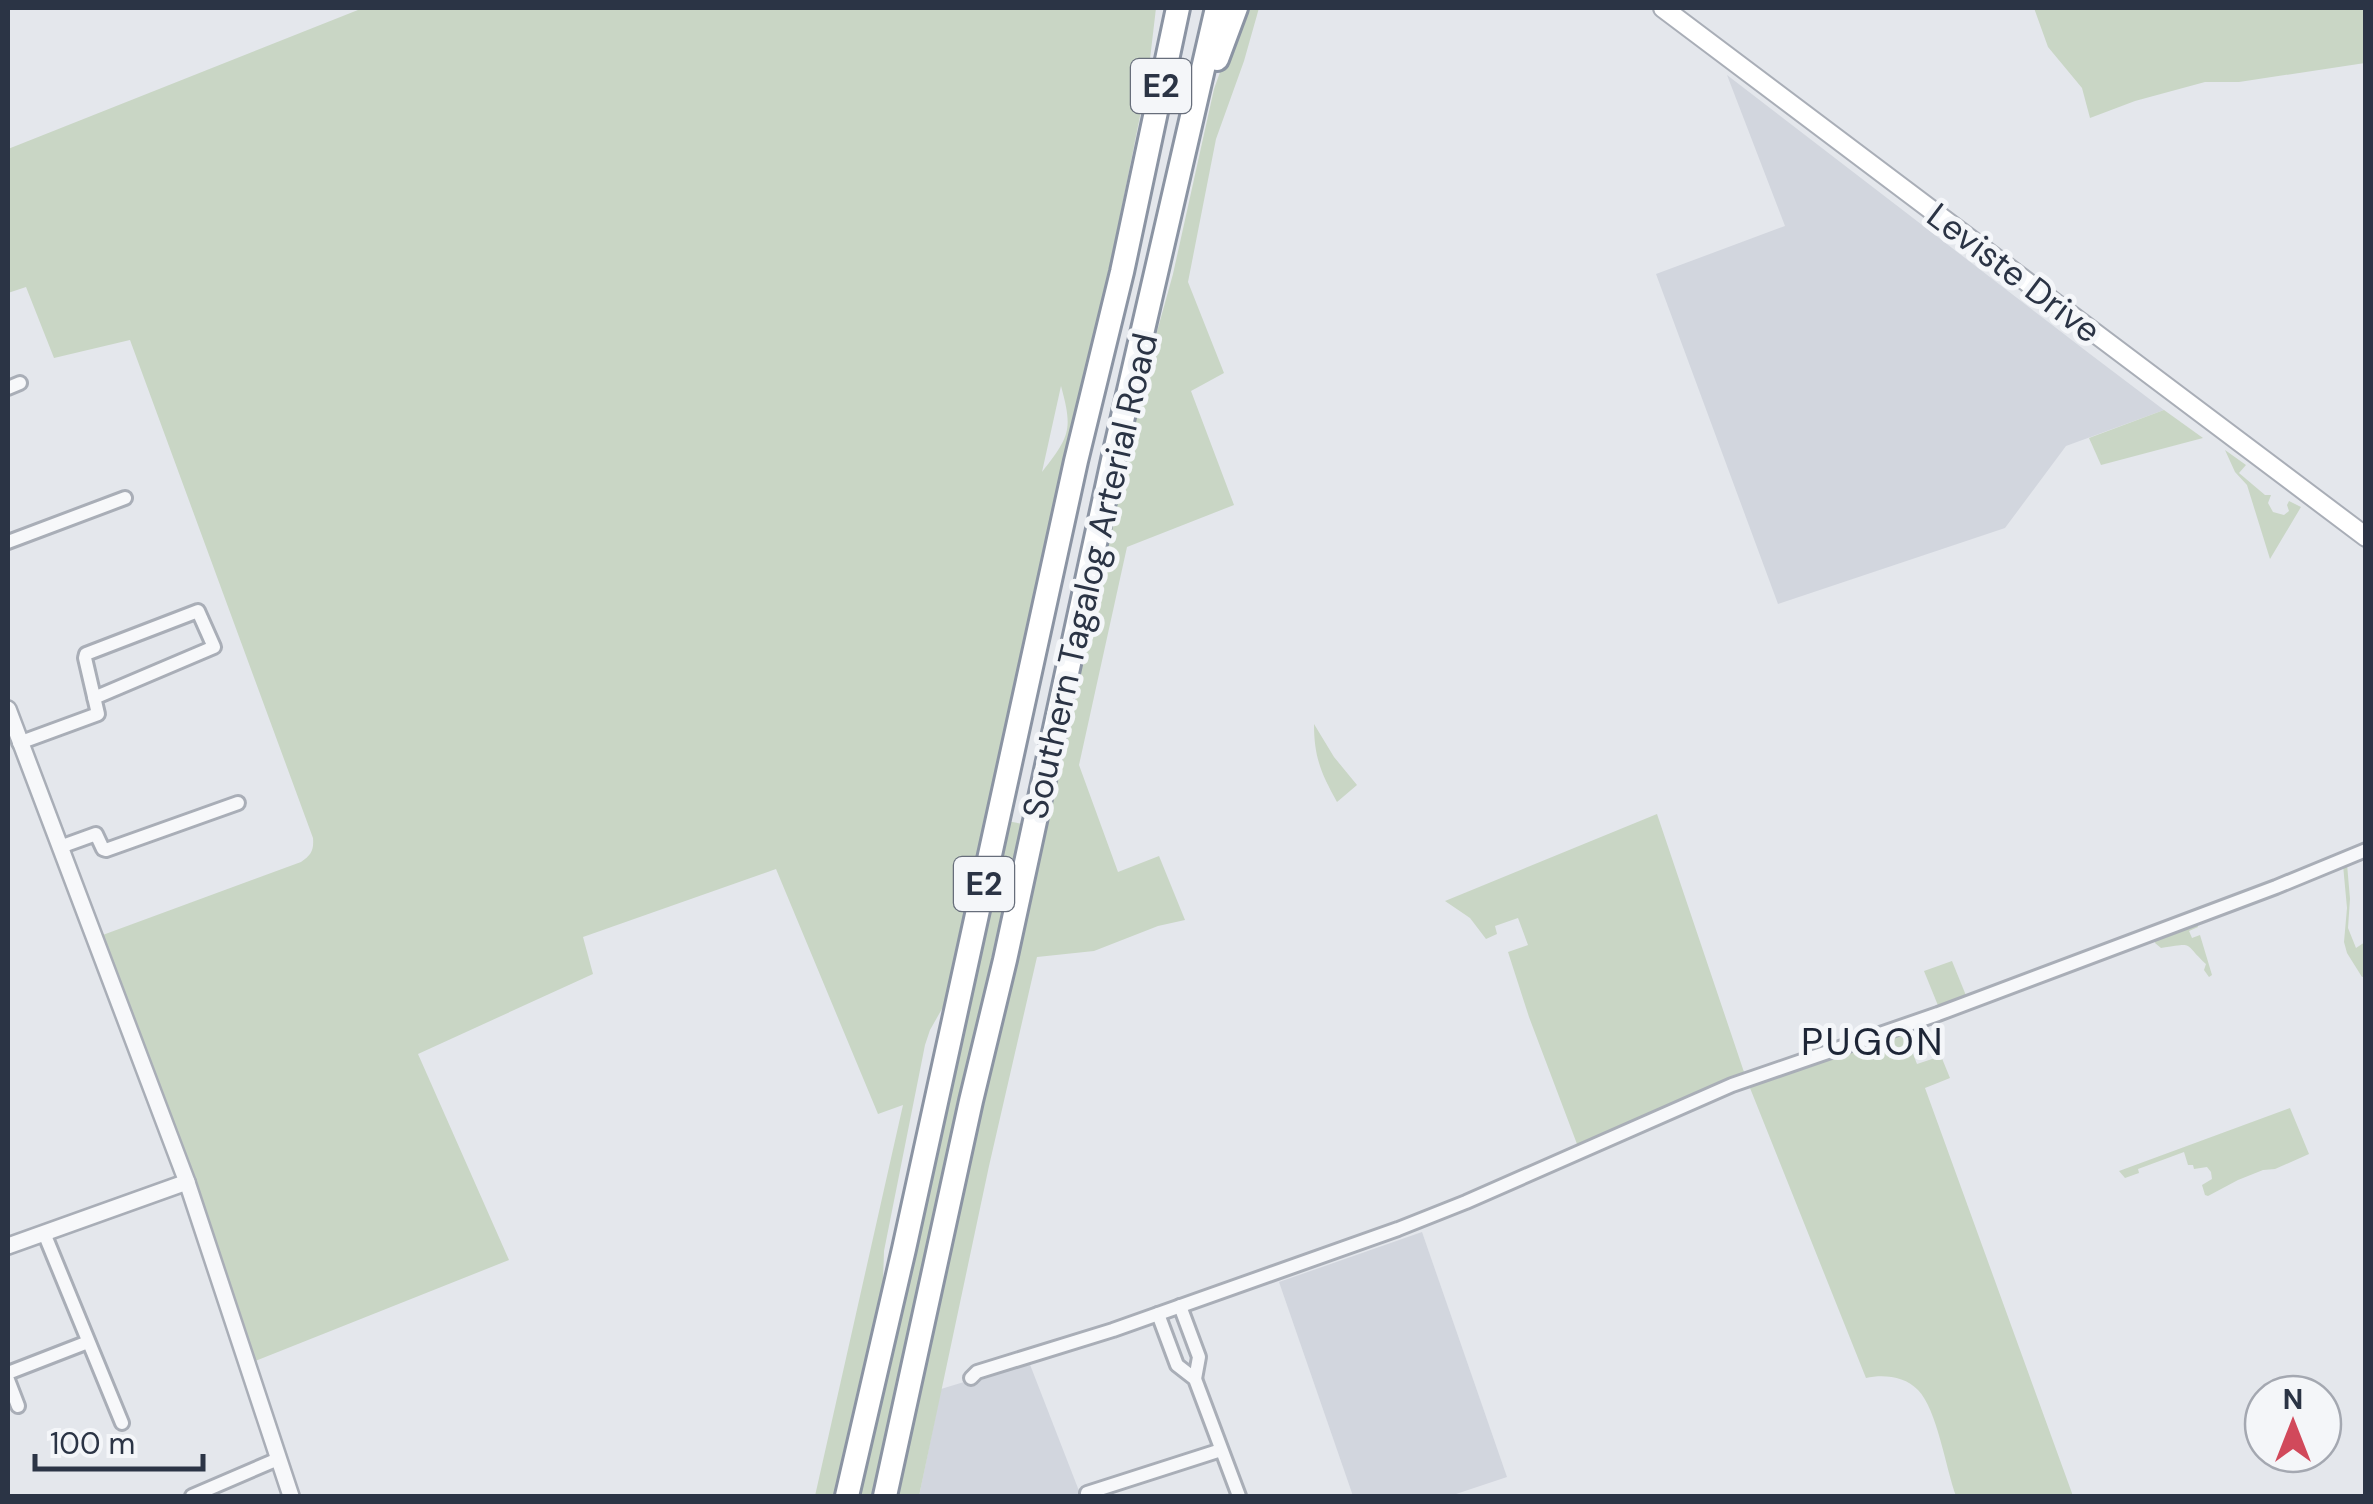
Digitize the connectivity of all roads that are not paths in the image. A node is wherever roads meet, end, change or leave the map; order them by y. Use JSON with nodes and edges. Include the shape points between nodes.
{"nodes":[{"id":1,"x":1164,"y":8,"type":"edge"},
{"id":2,"x":1178,"y":8,"type":"edge"},
{"id":3,"x":1217,"y":8,"type":"edge"},
{"id":4,"x":1236,"y":8,"type":"edge"},
{"id":5,"x":1663,"y":8,"type":"edge"},
{"id":6,"x":1144,"y":164,"type":"junction"},
{"id":7,"x":1168,"y":220,"type":"junction"},
{"id":8,"x":125,"y":498,"type":"dead end"},
{"id":9,"x":2366,"y":537,"type":"edge"},
{"id":10,"x":8,"y":542,"type":"edge"},
{"id":11,"x":94,"y":698,"type":"junction"},
{"id":12,"x":8,"y":708,"type":"edge"},
{"id":13,"x":19,"y":743,"type":"junction"},
{"id":14,"x":238,"y":803,"type":"dead end"},
{"id":15,"x":60,"y":847,"type":"junction"},
{"id":16,"x":2366,"y":850,"type":"edge"},
{"id":17,"x":187,"y":1182,"type":"junction"},
{"id":18,"x":44,"y":1233,"type":"junction"},
{"id":19,"x":8,"y":1246,"type":"edge"},
{"id":20,"x":1180,"y":1306,"type":"junction"},
{"id":21,"x":1158,"y":1314,"type":"junction"},
{"id":22,"x":88,"y":1342,"type":"junction"},
{"id":23,"x":8,"y":1376,"type":"edge"},
{"id":24,"x":971,"y":1378,"type":"dead end"},
{"id":25,"x":1194,"y":1379,"type":"junction"},
{"id":26,"x":18,"y":1406,"type":"dead end"},
{"id":27,"x":122,"y":1423,"type":"dead end"},
{"id":28,"x":1222,"y":1450,"type":"junction"},
{"id":29,"x":278,"y":1459,"type":"junction"},
{"id":30,"x":1087,"y":1494,"type":"dead end"},
{"id":31,"x":192,"y":1496,"type":"edge"},
{"id":32,"x":291,"y":1496,"type":"edge"},
{"id":33,"x":848,"y":1496,"type":"edge"},
{"id":34,"x":885,"y":1496,"type":"edge"},
{"id":35,"x":1239,"y":1496,"type":"edge"}],
"edges":[{"from":1,"to":6,"type":"highway"},
{"from":2,"to":6,"type":"highway","name":"Southern Tagalog Arterial Road","number":"E2"},
{"from":3,"to":7,"type":"highway","name":"Southern Tagalog Arterial Road","number":"E2"},
{"from":4,"to":7,"type":"highway"},
{"from":5,"to":9,"type":"main road","name":"Leviste Drive"},
{"from":6,"to":33,"type":"highway","name":"Southern Tagalog Arterial Road","number":"E2"},
{"from":7,"to":34,"type":"highway","name":"Southern Tagalog Arterial Road","number":"E2"},
{"from":8,"to":10,"type":"street"},
{"from":11,"to":11,"type":"street","via":[[85,656],[198,611],[214,647]]},
{"from":11,"to":13,"type":"street","via":[[97,716]]},
{"from":12,"to":13,"type":"street"},
{"from":13,"to":15,"type":"street"},
{"from":14,"to":15,"type":"street","via":[[106,850],[96,834]]},
{"from":15,"to":17,"type":"street"},
{"from":16,"to":20,"type":"street","via":[[1746,1080],[1466,1202]]},
{"from":17,"to":18,"type":"street"},
{"from":17,"to":29,"type":"street"},
{"from":18,"to":19,"type":"street"},
{"from":18,"to":22,"type":"street"},
{"from":20,"to":21,"type":"street"},
{"from":20,"to":25,"type":"street","via":[[1199,1357]]},
{"from":21,"to":24,"type":"street"},
{"from":21,"to":25,"type":"street","via":[[1177,1365]]},
{"from":22,"to":23,"type":"street"},
{"from":22,"to":27,"type":"street"},
{"from":23,"to":26,"type":"street"},
{"from":25,"to":28,"type":"street"},
{"from":28,"to":30,"type":"street"},
{"from":28,"to":35,"type":"street"},
{"from":29,"to":31,"type":"street"},
{"from":29,"to":32,"type":"street"}]}
